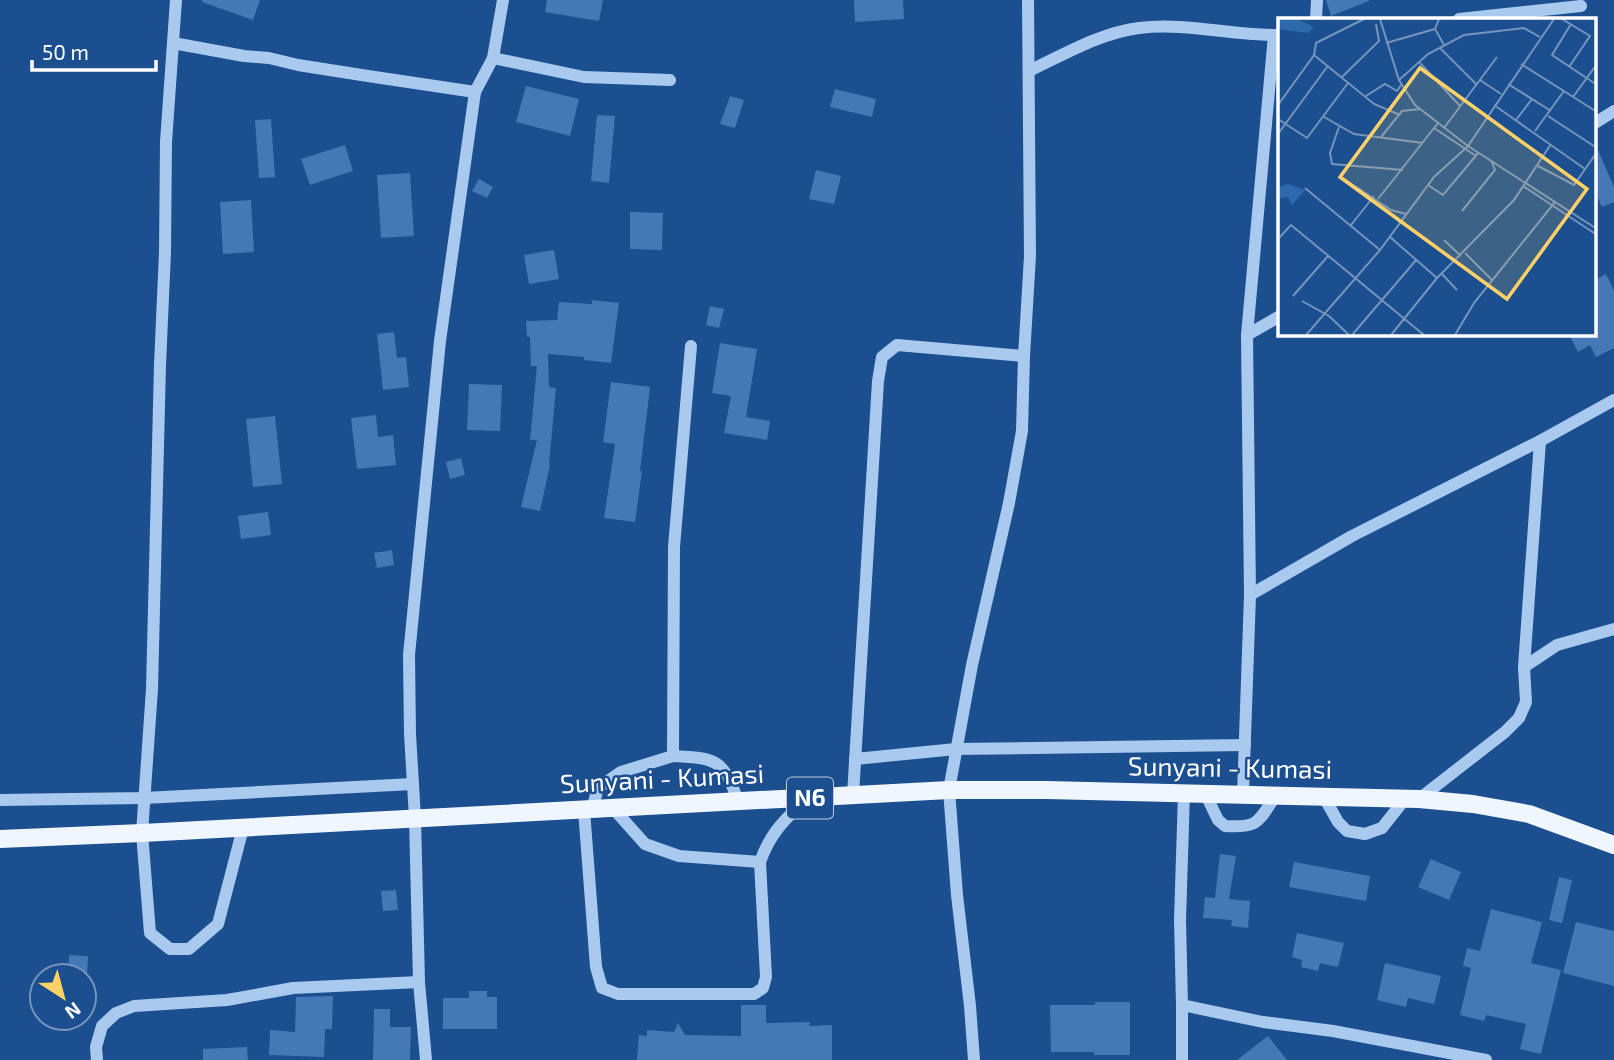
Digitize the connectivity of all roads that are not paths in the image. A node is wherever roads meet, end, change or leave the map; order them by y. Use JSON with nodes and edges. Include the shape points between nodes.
{"nodes":[{"id":1,"x":176,"y":0,"type":"edge"},
{"id":2,"x":503,"y":0,"type":"edge"},
{"id":3,"x":1028,"y":0,"type":"edge"},
{"id":4,"x":1317,"y":0,"type":"edge"},
{"id":5,"x":1506,"y":0,"type":"edge"},
{"id":6,"x":1581,"y":6,"type":"dead end"},
{"id":7,"x":1508,"y":14,"type":"junction"},
{"id":8,"x":1316,"y":18,"type":"edge"},
{"id":9,"x":1469,"y":18,"type":"edge"},
{"id":10,"x":1277,"y":35,"type":"edge"},
{"id":11,"x":173,"y":43,"type":"junction"},
{"id":12,"x":493,"y":58,"type":"junction"},
{"id":13,"x":1029,"y":71,"type":"junction"},
{"id":14,"x":670,"y":80,"type":"dead end"},
{"id":15,"x":475,"y":92,"type":"junction"},
{"id":16,"x":1614,"y":111,"type":"edge"},
{"id":17,"x":1596,"y":122,"type":"edge"},
{"id":18,"x":1278,"y":317,"type":"edge"},
{"id":19,"x":1247,"y":335,"type":"junction"},
{"id":20,"x":691,"y":346,"type":"dead end"},
{"id":21,"x":1024,"y":356,"type":"junction"},
{"id":22,"x":1614,"y":400,"type":"edge"},
{"id":23,"x":1540,"y":441,"type":"junction"},
{"id":24,"x":1250,"y":595,"type":"junction"},
{"id":25,"x":1614,"y":629,"type":"edge"},
{"id":26,"x":1524,"y":667,"type":"junction"},
{"id":27,"x":1245,"y":745,"type":"junction"},
{"id":28,"x":956,"y":749,"type":"junction"},
{"id":29,"x":673,"y":757,"type":"junction"},
{"id":30,"x":855,"y":759,"type":"junction"},
{"id":31,"x":413,"y":784,"type":"junction"},
{"id":32,"x":949,"y":790,"type":"junction"},
{"id":33,"x":1184,"y":793,"type":"junction"},
{"id":34,"x":1205,"y":793,"type":"junction"},
{"id":35,"x":1243,"y":794,"type":"junction"},
{"id":36,"x":853,"y":795,"type":"junction"},
{"id":37,"x":1276,"y":795,"type":"junction"},
{"id":38,"x":1324,"y":796,"type":"junction"},
{"id":39,"x":144,"y":798,"type":"junction"},
{"id":40,"x":807,"y":798,"type":"junction"},
{"id":41,"x":1412,"y":799,"type":"junction"},
{"id":42,"x":0,"y":800,"type":"edge"},
{"id":43,"x":738,"y":802,"type":"junction"},
{"id":44,"x":612,"y":807,"type":"junction"},
{"id":45,"x":588,"y":809,"type":"junction"},
{"id":46,"x":415,"y":818,"type":"junction"},
{"id":47,"x":243,"y":828,"type":"junction"},
{"id":48,"x":142,"y":833,"type":"junction"},
{"id":49,"x":0,"y":839,"type":"edge"},
{"id":50,"x":1614,"y":845,"type":"edge"},
{"id":51,"x":760,"y":862,"type":"junction"},
{"id":52,"x":419,"y":982,"type":"junction"},
{"id":53,"x":1182,"y":1005,"type":"junction"},
{"id":54,"x":97,"y":1060,"type":"edge"},
{"id":55,"x":426,"y":1060,"type":"edge"},
{"id":56,"x":974,"y":1060,"type":"edge"},
{"id":57,"x":1182,"y":1060,"type":"edge"},
{"id":58,"x":1486,"y":1060,"type":"edge"}],
"edges":[{"from":1,"to":11,"type":"street"},
{"from":2,"to":12,"type":"street"},
{"from":3,"to":13,"type":"street"},
{"from":4,"to":8,"type":"street"},
{"from":5,"to":7,"type":"street"},
{"from":6,"to":7,"type":"street"},
{"from":7,"to":9,"type":"street"},
{"from":10,"to":13,"type":"street","via":[[1141,27],[1106,35]]},
{"from":10,"to":19,"type":"street"},
{"from":11,"to":15,"type":"street"},
{"from":11,"to":39,"type":"street","via":[[166,142],[152,688]]},
{"from":12,"to":14,"type":"street","via":[[584,77]]},
{"from":12,"to":15,"type":"street"},
{"from":13,"to":21,"type":"street","via":[[1030,256]]},
{"from":15,"to":31,"type":"street","via":[[440,341],[409,655]]},
{"from":16,"to":17,"type":"street"},
{"from":18,"to":19,"type":"street"},
{"from":19,"to":24,"type":"street"},
{"from":20,"to":29,"type":"street","via":[[674,547]]},
{"from":21,"to":28,"type":"street","via":[[1022,431]]},
{"from":21,"to":30,"type":"street","via":[[897,345],[882,357]]},
{"from":22,"to":23,"type":"street"},
{"from":23,"to":24,"type":"street","via":[[1352,536]]},
{"from":23,"to":26,"type":"street"},
{"from":24,"to":27,"type":"street"},
{"from":25,"to":26,"type":"street","via":[[1556,645]]},
{"from":26,"to":41,"type":"street","via":[[1526,702],[1519,718]]},
{"from":27,"to":28,"type":"street"},
{"from":27,"to":35,"type":"street"},
{"from":28,"to":30,"type":"street"},
{"from":28,"to":32,"type":"street"},
{"from":29,"to":43,"type":"street","via":[[713,761],[731,780]]},
{"from":29,"to":45,"type":"street","via":[[621,772],[598,788]]},
{"from":30,"to":36,"type":"street"},
{"from":31,"to":39,"type":"street"},
{"from":31,"to":46,"type":"street"},
{"from":32,"to":33,"type":"main road","name":"Sunyani - Kumasi","number":"N6"},
{"from":32,"to":36,"type":"main road","name":"Sunyani - Kumasi","number":"N6"},
{"from":32,"to":56,"type":"street"},
{"from":33,"to":34,"type":"main road","name":"Sunyani - Kumasi","number":"N6"},
{"from":33,"to":53,"type":"street"},
{"from":34,"to":35,"type":"main road","name":"Sunyani - Kumasi","number":"N6"},
{"from":34,"to":37,"type":"street","via":[[1218,820],[1225,826],[1243,827],[1258,821]]},
{"from":35,"to":37,"type":"main road","name":"Sunyani - Kumasi","number":"N6"},
{"from":36,"to":40,"type":"main road","name":"Sunyani - Kumasi","number":"N6"},
{"from":37,"to":38,"type":"main road","name":"Sunyani - Kumasi","number":"N6"},
{"from":38,"to":41,"type":"main road","name":"Sunyani - Kumasi","number":"N6"},
{"from":38,"to":41,"type":"street","via":[[1347,831],[1365,834],[1382,828]]},
{"from":39,"to":42,"type":"street"},
{"from":39,"to":48,"type":"street"},
{"from":40,"to":43,"type":"main road","name":"Sunyani - Kumasi","number":"N6"},
{"from":40,"to":51,"type":"street","via":[[777,828]]},
{"from":41,"to":50,"type":"main road","name":"Sunyani - Kumasi","number":"N6","via":[[1530,814]]},
{"from":43,"to":44,"type":"main road","name":"Sunyani - Kumasi","number":"N6"},
{"from":44,"to":45,"type":"main road","name":"Sunyani - Kumasi","number":"N6"},
{"from":44,"to":51,"type":"street","via":[[645,844],[679,856]]},
{"from":45,"to":46,"type":"main road","name":"Sunyani - Kumasi","number":"N6"},
{"from":45,"to":51,"type":"street","via":[[596,967],[602,988],[618,994],[754,994],[763,988]]},
{"from":46,"to":47,"type":"main road","name":"Sunyani - Kumasi","number":"N6"},
{"from":46,"to":52,"type":"street"},
{"from":47,"to":48,"type":"main road","name":"Sunyani - Kumasi","number":"N6"},
{"from":47,"to":48,"type":"street","via":[[218,924],[189,949],[170,949],[150,933]]},
{"from":48,"to":49,"type":"main road","name":"Sunyani - Kumasi","number":"N6"},
{"from":52,"to":54,"type":"street","via":[[293,988],[227,1000],[134,1006],[116,1013],[102,1026]]},
{"from":52,"to":55,"type":"street"},
{"from":53,"to":57,"type":"street"},
{"from":53,"to":58,"type":"street"}]}
